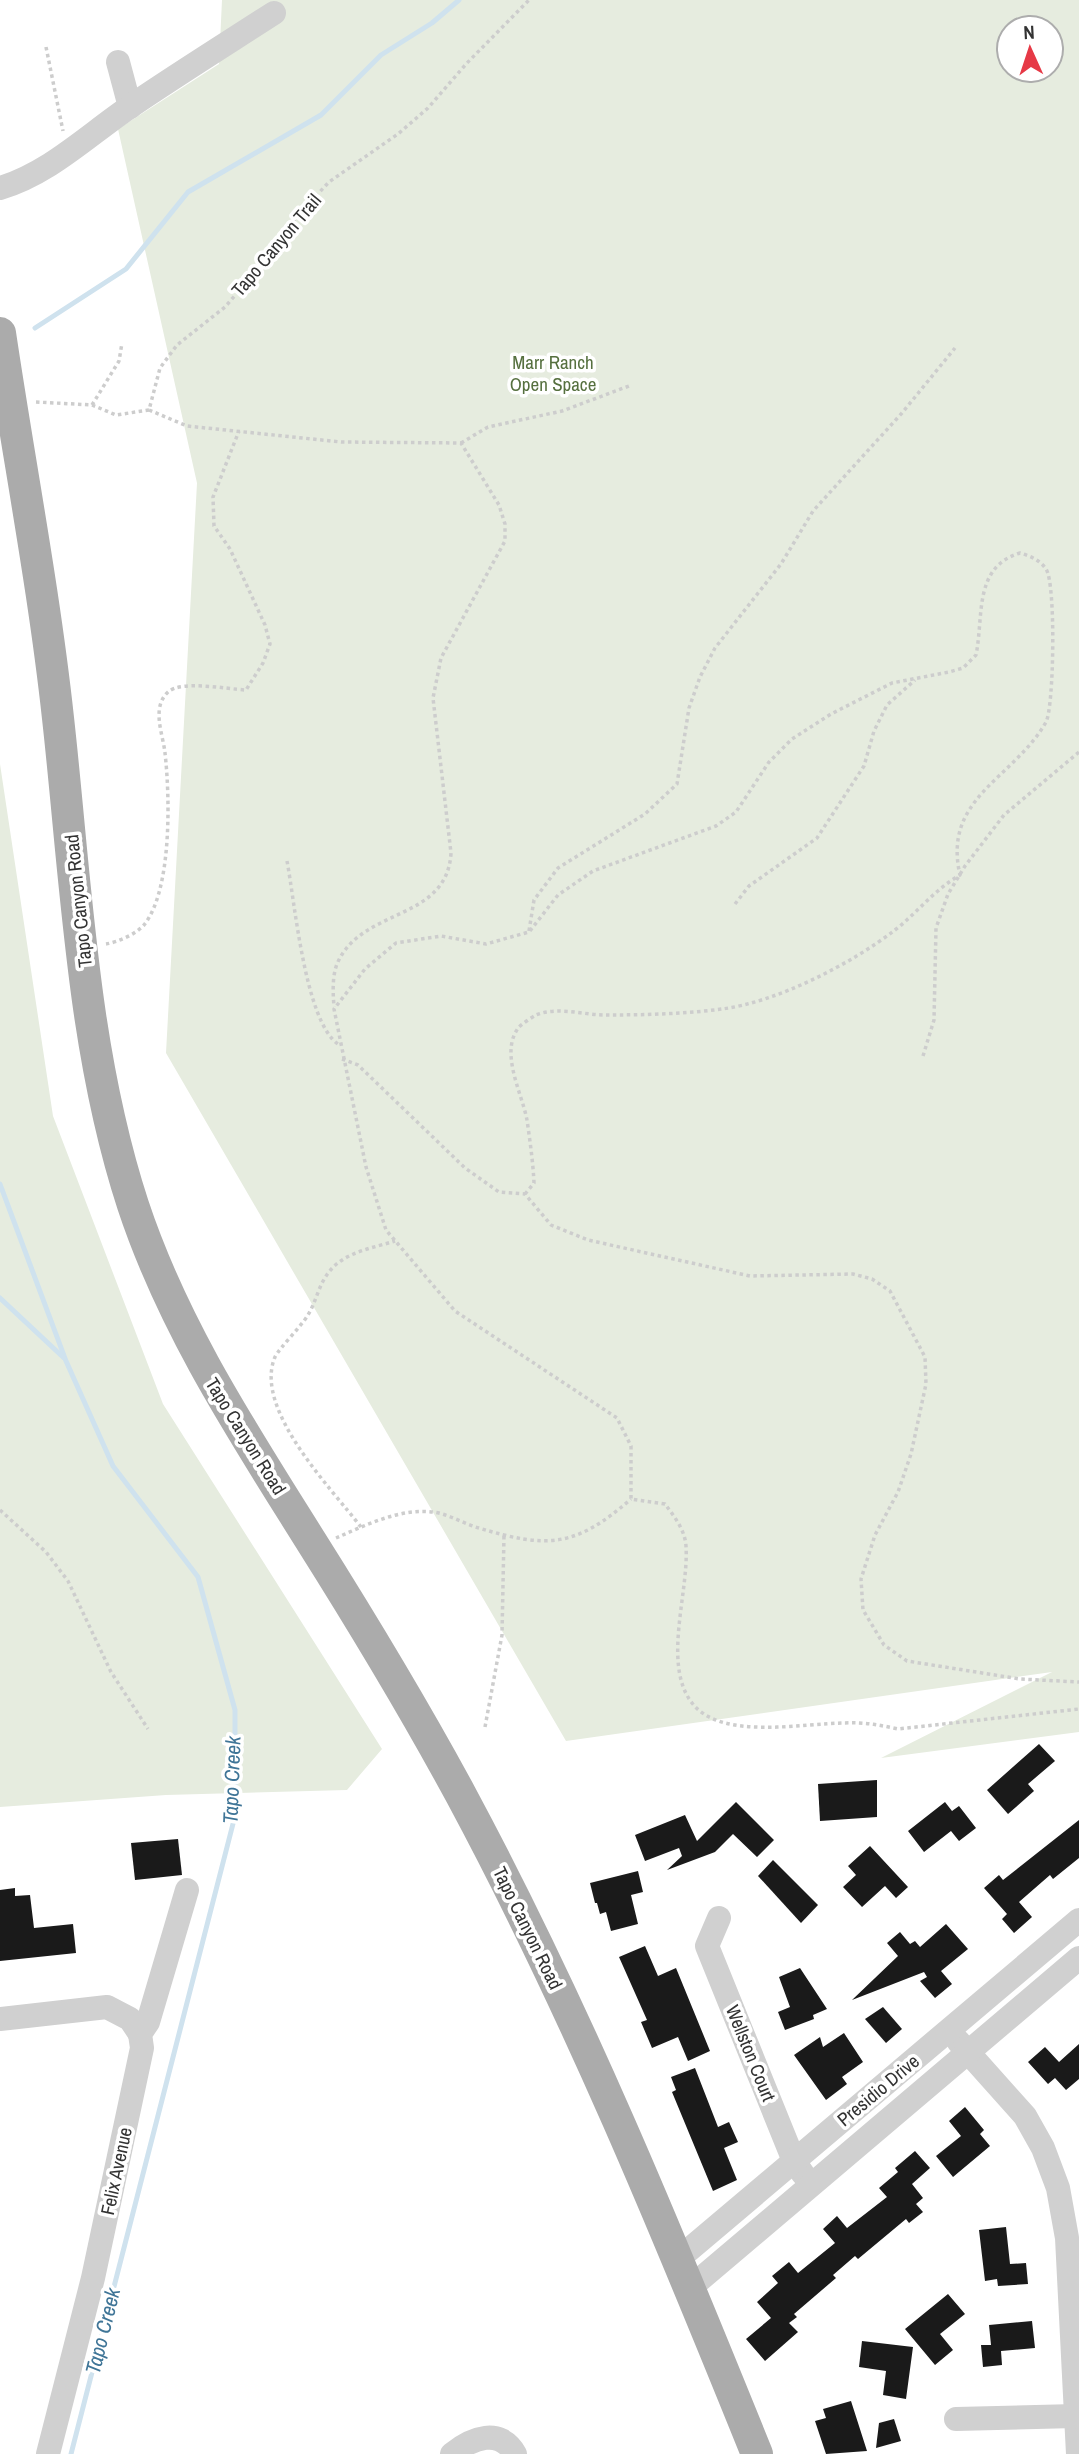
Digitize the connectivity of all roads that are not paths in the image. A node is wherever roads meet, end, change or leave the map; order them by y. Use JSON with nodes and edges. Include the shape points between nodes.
{"nodes":[{"id":1,"x":274,"y":13,"type":"dead end"},
{"id":2,"x":118,"y":62,"type":"dead end"},
{"id":3,"x":130,"y":107,"type":"junction"},
{"id":4,"x":0,"y":188,"type":"edge"},
{"id":5,"x":0,"y":333,"type":"edge"},
{"id":6,"x":187,"y":1890,"type":"dead end"},
{"id":7,"x":719,"y":1918,"type":"dead end"},
{"id":8,"x":1079,"y":1920,"type":"edge"},
{"id":9,"x":1079,"y":1958,"type":"edge"},
{"id":10,"x":0,"y":2020,"type":"edge"},
{"id":11,"x":949,"y":2030,"type":"junction"},
{"id":12,"x":140,"y":2035,"type":"junction"},
{"id":13,"x":968,"y":2052,"type":"junction"},
{"id":14,"x":794,"y":2161,"type":"junction"},
{"id":15,"x":811,"y":2186,"type":"junction"},
{"id":16,"x":684,"y":2274,"type":"junction"},
{"id":17,"x":1076,"y":2416,"type":"junction"},
{"id":18,"x":956,"y":2419,"type":"dead end"},
{"id":19,"x":48,"y":2454,"type":"edge"},
{"id":20,"x":452,"y":2454,"type":"edge"},
{"id":21,"x":515,"y":2454,"type":"edge"},
{"id":22,"x":757,"y":2454,"type":"edge"},
{"id":23,"x":1078,"y":2454,"type":"edge"}],
"edges":[{"from":1,"to":3,"type":"street"},
{"from":2,"to":3,"type":"street"},
{"from":3,"to":4,"type":"street","via":[[67,153],[22,181]]},
{"from":5,"to":16,"type":"main road","name":"Tapo Canyon Road","via":[[51,660],[92,1021],[134,1208],[162,1280],[219,1394],[459,1792],[537,1943]]},
{"from":6,"to":12,"type":"street","name":"Felix Avenue","via":[[148,2022]]},
{"from":7,"to":14,"type":"street","name":"Wellston Court","via":[[707,1946]]},
{"from":8,"to":11,"type":"street","name":"Presidio Drive"},
{"from":9,"to":13,"type":"street","name":"Presidio Drive"},
{"from":10,"to":12,"type":"street","via":[[107,2007],[130,2019]]},
{"from":11,"to":13,"type":"street"},
{"from":11,"to":14,"type":"street","name":"Presidio Drive"},
{"from":12,"to":19,"type":"street","name":"Felix Avenue","via":[[142,2048],[93,2278]]},
{"from":13,"to":15,"type":"street","name":"Presidio Drive"},
{"from":13,"to":17,"type":"street","via":[[1025,2116],[1058,2188],[1067,2238]]},
{"from":14,"to":15,"type":"street","name":"Wellston Court"},
{"from":14,"to":16,"type":"street","name":"Presidio Drive"},
{"from":15,"to":16,"type":"street","name":"Presidio Drive"},
{"from":16,"to":22,"type":"main road","name":"Tapo Canyon Road"},
{"from":17,"to":18,"type":"street"},
{"from":17,"to":23,"type":"street"},
{"from":20,"to":21,"type":"street","via":[[475,2439],[493,2437],[508,2443]]}]}
